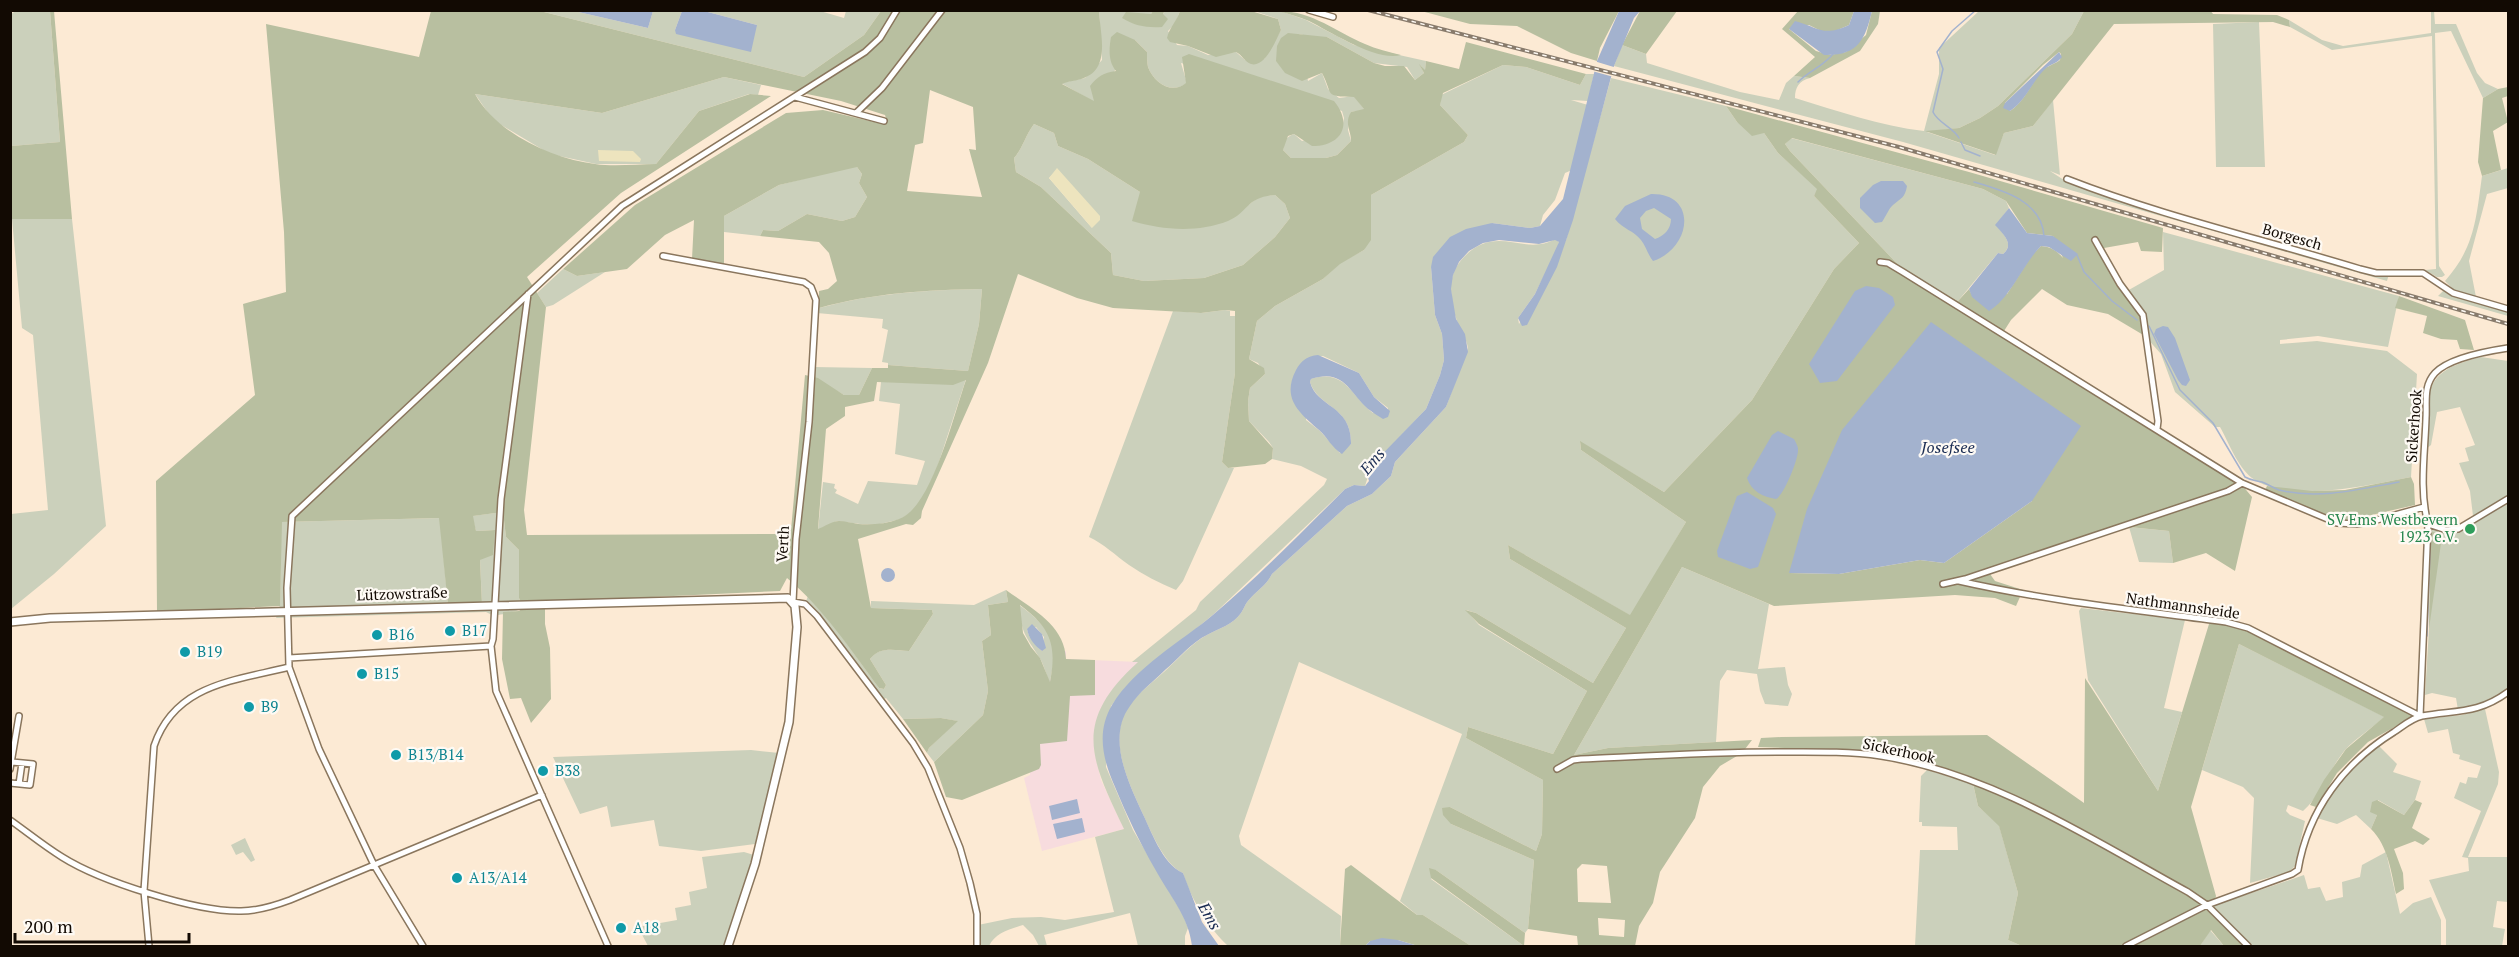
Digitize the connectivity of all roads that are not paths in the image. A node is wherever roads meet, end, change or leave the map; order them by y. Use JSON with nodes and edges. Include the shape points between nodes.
{"nodes":[{"id":1,"x":897,"y":10,"type":"edge"},
{"id":2,"x":942,"y":10,"type":"edge"},
{"id":3,"x":1309,"y":10,"type":"edge"},
{"id":4,"x":1333,"y":17,"type":"dead end"},
{"id":5,"x":795,"y":97,"type":"junction"},
{"id":6,"x":856,"y":113,"type":"junction"},
{"id":7,"x":884,"y":121,"type":"dead end"},
{"id":8,"x":2067,"y":179,"type":"dead end"},
{"id":9,"x":2096,"y":240,"type":"dead end"},
{"id":10,"x":663,"y":256,"type":"dead end"},
{"id":11,"x":1880,"y":262,"type":"dead end"},
{"id":12,"x":528,"y":294,"type":"junction"},
{"id":13,"x":2508,"y":309,"type":"edge"},
{"id":14,"x":2508,"y":348,"type":"edge"},
{"id":15,"x":2157,"y":429,"type":"junction"},
{"id":16,"x":2242,"y":483,"type":"junction"},
{"id":17,"x":2508,"y":499,"type":"edge"},
{"id":18,"x":2424,"y":507,"type":"junction"},
{"id":19,"x":2428,"y":524,"type":"junction"},
{"id":20,"x":1959,"y":580,"type":"junction"},
{"id":21,"x":1943,"y":584,"type":"dead end"},
{"id":22,"x":793,"y":602,"type":"junction"},
{"id":23,"x":494,"y":605,"type":"junction"},
{"id":24,"x":286,"y":612,"type":"junction"},
{"id":25,"x":10,"y":622,"type":"edge"},
{"id":26,"x":490,"y":646,"type":"junction"},
{"id":27,"x":289,"y":658,"type":"junction"},
{"id":28,"x":290,"y":667,"type":"junction"},
{"id":29,"x":2508,"y":692,"type":"edge"},
{"id":30,"x":19,"y":716,"type":"dead end"},
{"id":31,"x":2420,"y":716,"type":"junction"},
{"id":32,"x":12,"y":762,"type":"edge"},
{"id":33,"x":22,"y":763,"type":"junction"},
{"id":34,"x":10,"y":769,"type":"edge"},
{"id":35,"x":1557,"y":769,"type":"dead end"},
{"id":36,"x":10,"y":783,"type":"edge"},
{"id":37,"x":19,"y":784,"type":"junction"},
{"id":38,"x":542,"y":795,"type":"junction"},
{"id":39,"x":10,"y":820,"type":"edge"},
{"id":40,"x":374,"y":866,"type":"junction"},
{"id":41,"x":144,"y":891,"type":"junction"},
{"id":42,"x":2207,"y":905,"type":"junction"},
{"id":43,"x":149,"y":946,"type":"edge"},
{"id":44,"x":423,"y":946,"type":"edge"},
{"id":45,"x":608,"y":946,"type":"edge"},
{"id":46,"x":728,"y":946,"type":"edge"},
{"id":47,"x":977,"y":946,"type":"edge"},
{"id":48,"x":2126,"y":946,"type":"edge"},
{"id":49,"x":2248,"y":946,"type":"edge"}],
"edges":[{"from":1,"to":5,"type":"street","via":[[885,32],[865,52]]},
{"from":2,"to":6,"type":"street","via":[[882,88]]},
{"from":3,"to":4,"type":"street"},
{"from":5,"to":6,"type":"street"},
{"from":5,"to":12,"type":"street","via":[[622,206]]},
{"from":6,"to":7,"type":"street"},
{"from":8,"to":13,"type":"street","name":"Borgesch","via":[[2255,240],[2360,269],[2423,273],[2453,293]]},
{"from":9,"to":15,"type":"street","via":[[2120,284],[2143,315]]},
{"from":10,"to":22,"type":"street","name":"Verth","via":[[804,282],[814,293]]},
{"from":11,"to":15,"type":"street","via":[[1903,272]]},
{"from":12,"to":23,"type":"street","via":[[501,499]]},
{"from":12,"to":24,"type":"street","via":[[291,516]]},
{"from":14,"to":18,"type":"street","name":"Sickerhook","via":[[2446,365],[2430,380],[2422,460]]},
{"from":15,"to":16,"type":"street"},
{"from":16,"to":18,"type":"street","via":[[2337,523],[2357,524]]},
{"from":16,"to":20,"type":"street","name":"Nathmannsheide","via":[[2228,491]]},
{"from":17,"to":19,"type":"street","via":[[2458,529]]},
{"from":18,"to":19,"type":"street","name":"Sickerhook"},
{"from":19,"to":31,"type":"street","name":"Sickerhook"},
{"from":20,"to":21,"type":"street","name":"Nathmannsheide"},
{"from":20,"to":31,"type":"street","name":"Nathmannsheide","via":[[2004,591],[2248,628]]},
{"from":22,"to":23,"type":"street","name":"Lützowstraße","via":[[783,597]]},
{"from":22,"to":46,"type":"street","name":"Verth","via":[[797,635],[786,742],[758,856]]},
{"from":22,"to":47,"type":"street","via":[[805,604],[817,616],[928,768],[970,883],[977,914]]},
{"from":23,"to":24,"type":"street","name":"Lützowstraße"},
{"from":23,"to":26,"type":"street"},
{"from":24,"to":25,"type":"street","name":"Lützowstraße"},
{"from":24,"to":27,"type":"street"},
{"from":26,"to":27,"type":"street"},
{"from":26,"to":38,"type":"street","via":[[496,691]]},
{"from":27,"to":28,"type":"street"},
{"from":28,"to":40,"type":"street","via":[[319,749]]},
{"from":28,"to":41,"type":"street","via":[[206,689],[179,705],[167,718],[154,746]]},
{"from":29,"to":31,"type":"street","via":[[2480,708]]},
{"from":30,"to":32,"type":"street"},
{"from":31,"to":42,"type":"street","via":[[2371,746],[2341,776],[2309,827],[2298,870]]},
{"from":32,"to":33,"type":"street"},
{"from":32,"to":34,"type":"street"},
{"from":33,"to":37,"type":"street"},
{"from":33,"to":37,"type":"street","via":[[33,764],[30,785]]},
{"from":35,"to":42,"type":"street","name":"Sickerhook","via":[[1581,759],[1726,752],[1882,756],[2022,801]]},
{"from":36,"to":37,"type":"street"},
{"from":38,"to":40,"type":"street"},
{"from":38,"to":45,"type":"street"},
{"from":39,"to":41,"type":"street","via":[[64,858]]},
{"from":40,"to":41,"type":"street","via":[[269,908],[242,911],[192,905]]},
{"from":40,"to":44,"type":"street"},
{"from":41,"to":43,"type":"street"},
{"from":42,"to":48,"type":"street"},
{"from":42,"to":49,"type":"street","name":"Sickerhook"}]}
